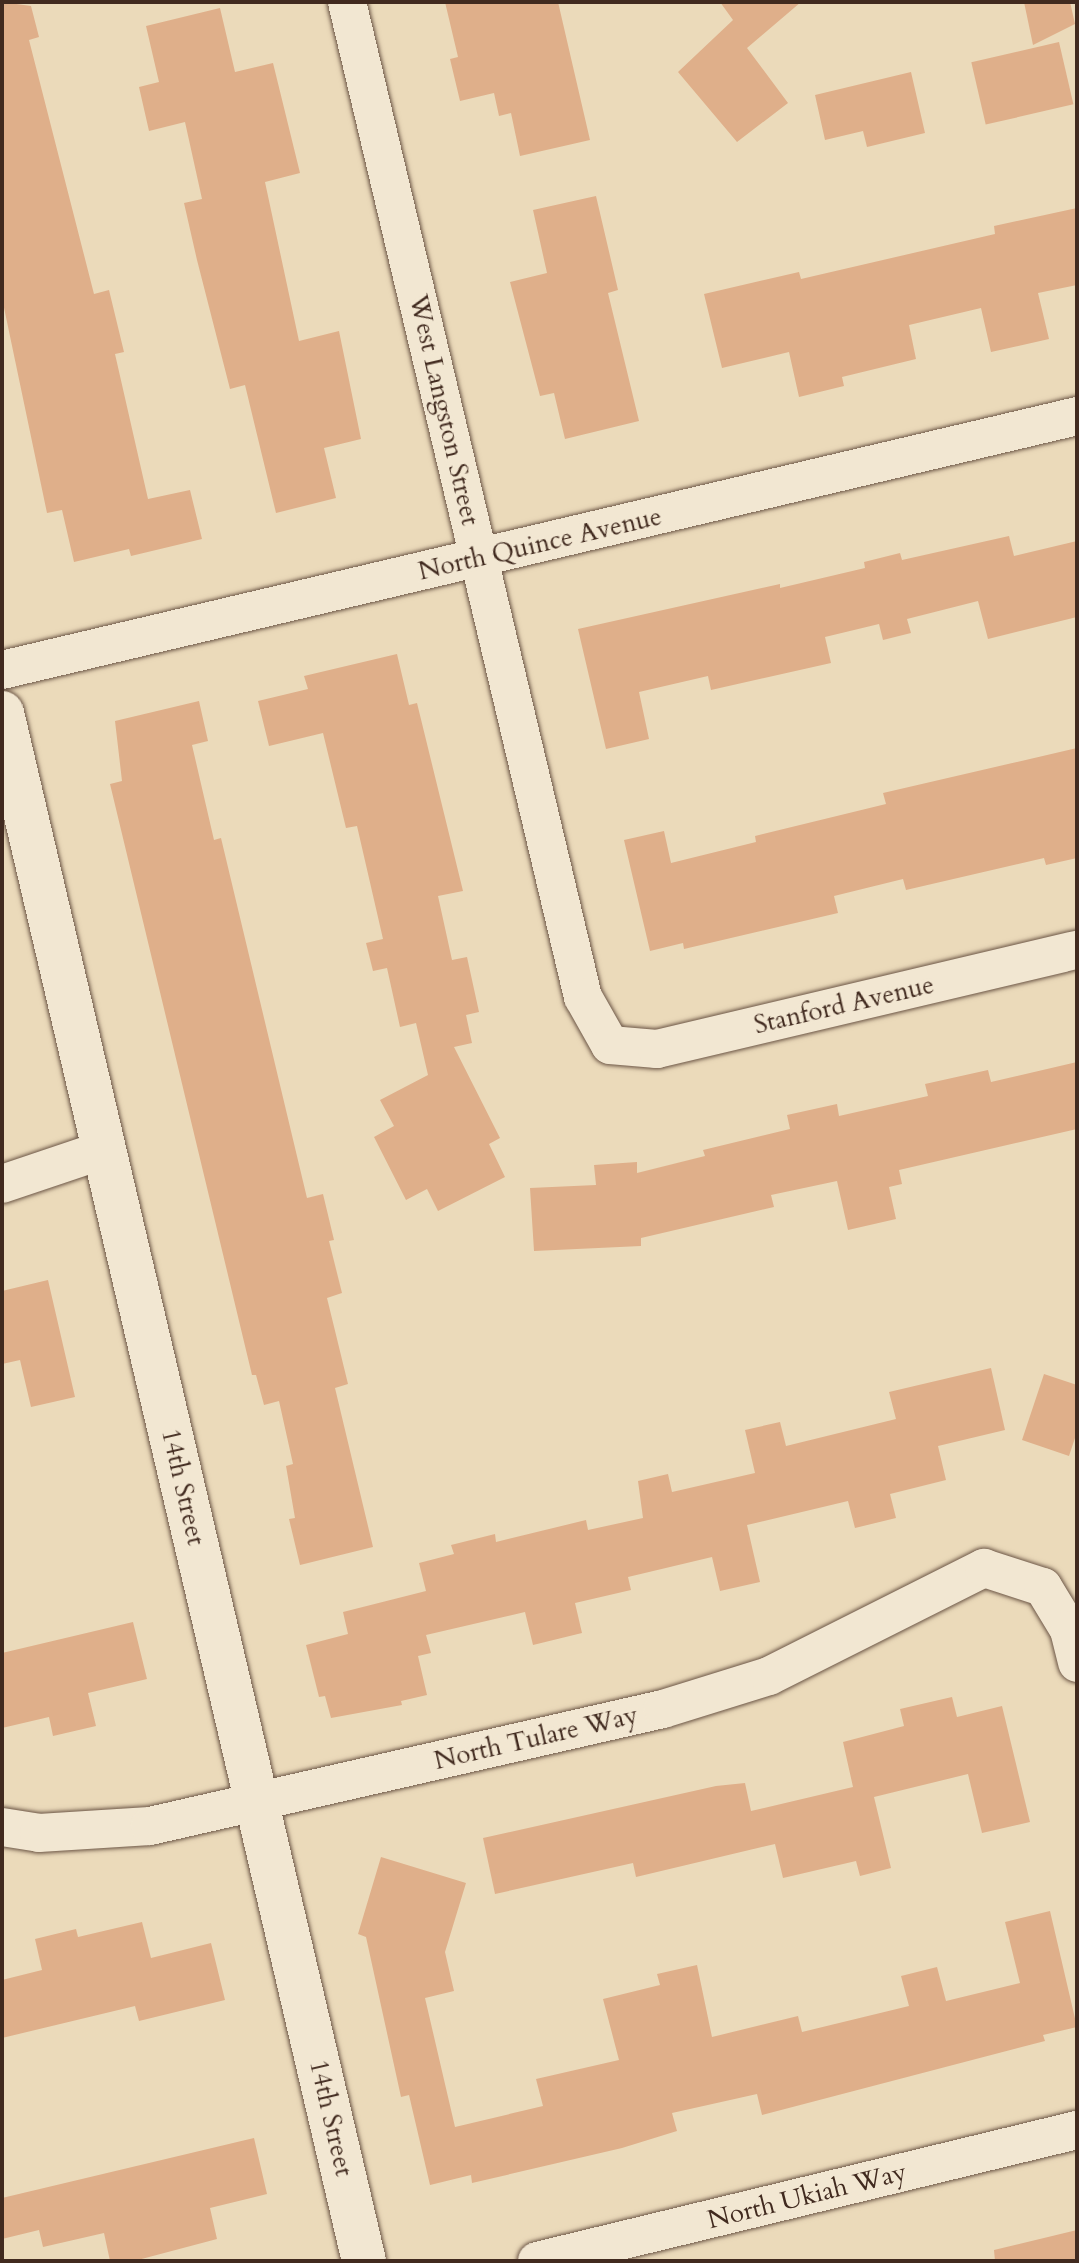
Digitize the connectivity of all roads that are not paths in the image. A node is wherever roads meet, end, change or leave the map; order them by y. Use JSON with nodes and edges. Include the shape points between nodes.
{"nodes":[{"id":1,"x":347,"y":2,"type":"edge"},
{"id":2,"x":1077,"y":416,"type":"edge"},
{"id":3,"x":479,"y":559,"type":"junction"},
{"id":4,"x":2,"y":670,"type":"edge"},
{"id":5,"x":2,"y":713,"type":"edge"},
{"id":6,"x":1077,"y":950,"type":"edge"},
{"id":7,"x":610,"y":1045,"type":"joint"},
{"id":8,"x":103,"y":1150,"type":"junction"},
{"id":9,"x":2,"y":1184,"type":"edge"},
{"id":10,"x":1077,"y":1663,"type":"edge"},
{"id":11,"x":258,"y":1801,"type":"junction"},
{"id":12,"x":2,"y":1827,"type":"edge"},
{"id":13,"x":1077,"y":2130,"type":"edge"},
{"id":14,"x":364,"y":2261,"type":"edge"},
{"id":15,"x":537,"y":2261,"type":"edge"}],
"edges":[{"from":1,"to":3,"type":"street","name":"West Langston Street"},
{"from":2,"to":3,"type":"street","name":"North Quince Avenue"},
{"from":3,"to":4,"type":"street","name":"North Quince Avenue"},
{"from":3,"to":7,"type":"street","name":"West Langston Street","via":[[583,997]]},
{"from":5,"to":8,"type":"street","name":"14th Street"},
{"from":6,"to":7,"type":"street","name":"Stanford Avenue","via":[[657,1049]]},
{"from":8,"to":9,"type":"street"},
{"from":8,"to":11,"type":"street","name":"14th Street"},
{"from":10,"to":11,"type":"street","name":"North Tulare Way","via":[[1069,1630],[1043,1587],[984,1568],[769,1676],[663,1709]]},
{"from":11,"to":12,"type":"street","name":"North Tulare Way","via":[[150,1826],[39,1833]]},
{"from":11,"to":14,"type":"street","name":"14th Street"},
{"from":13,"to":15,"type":"street","name":"North Ukiah Way"}]}
